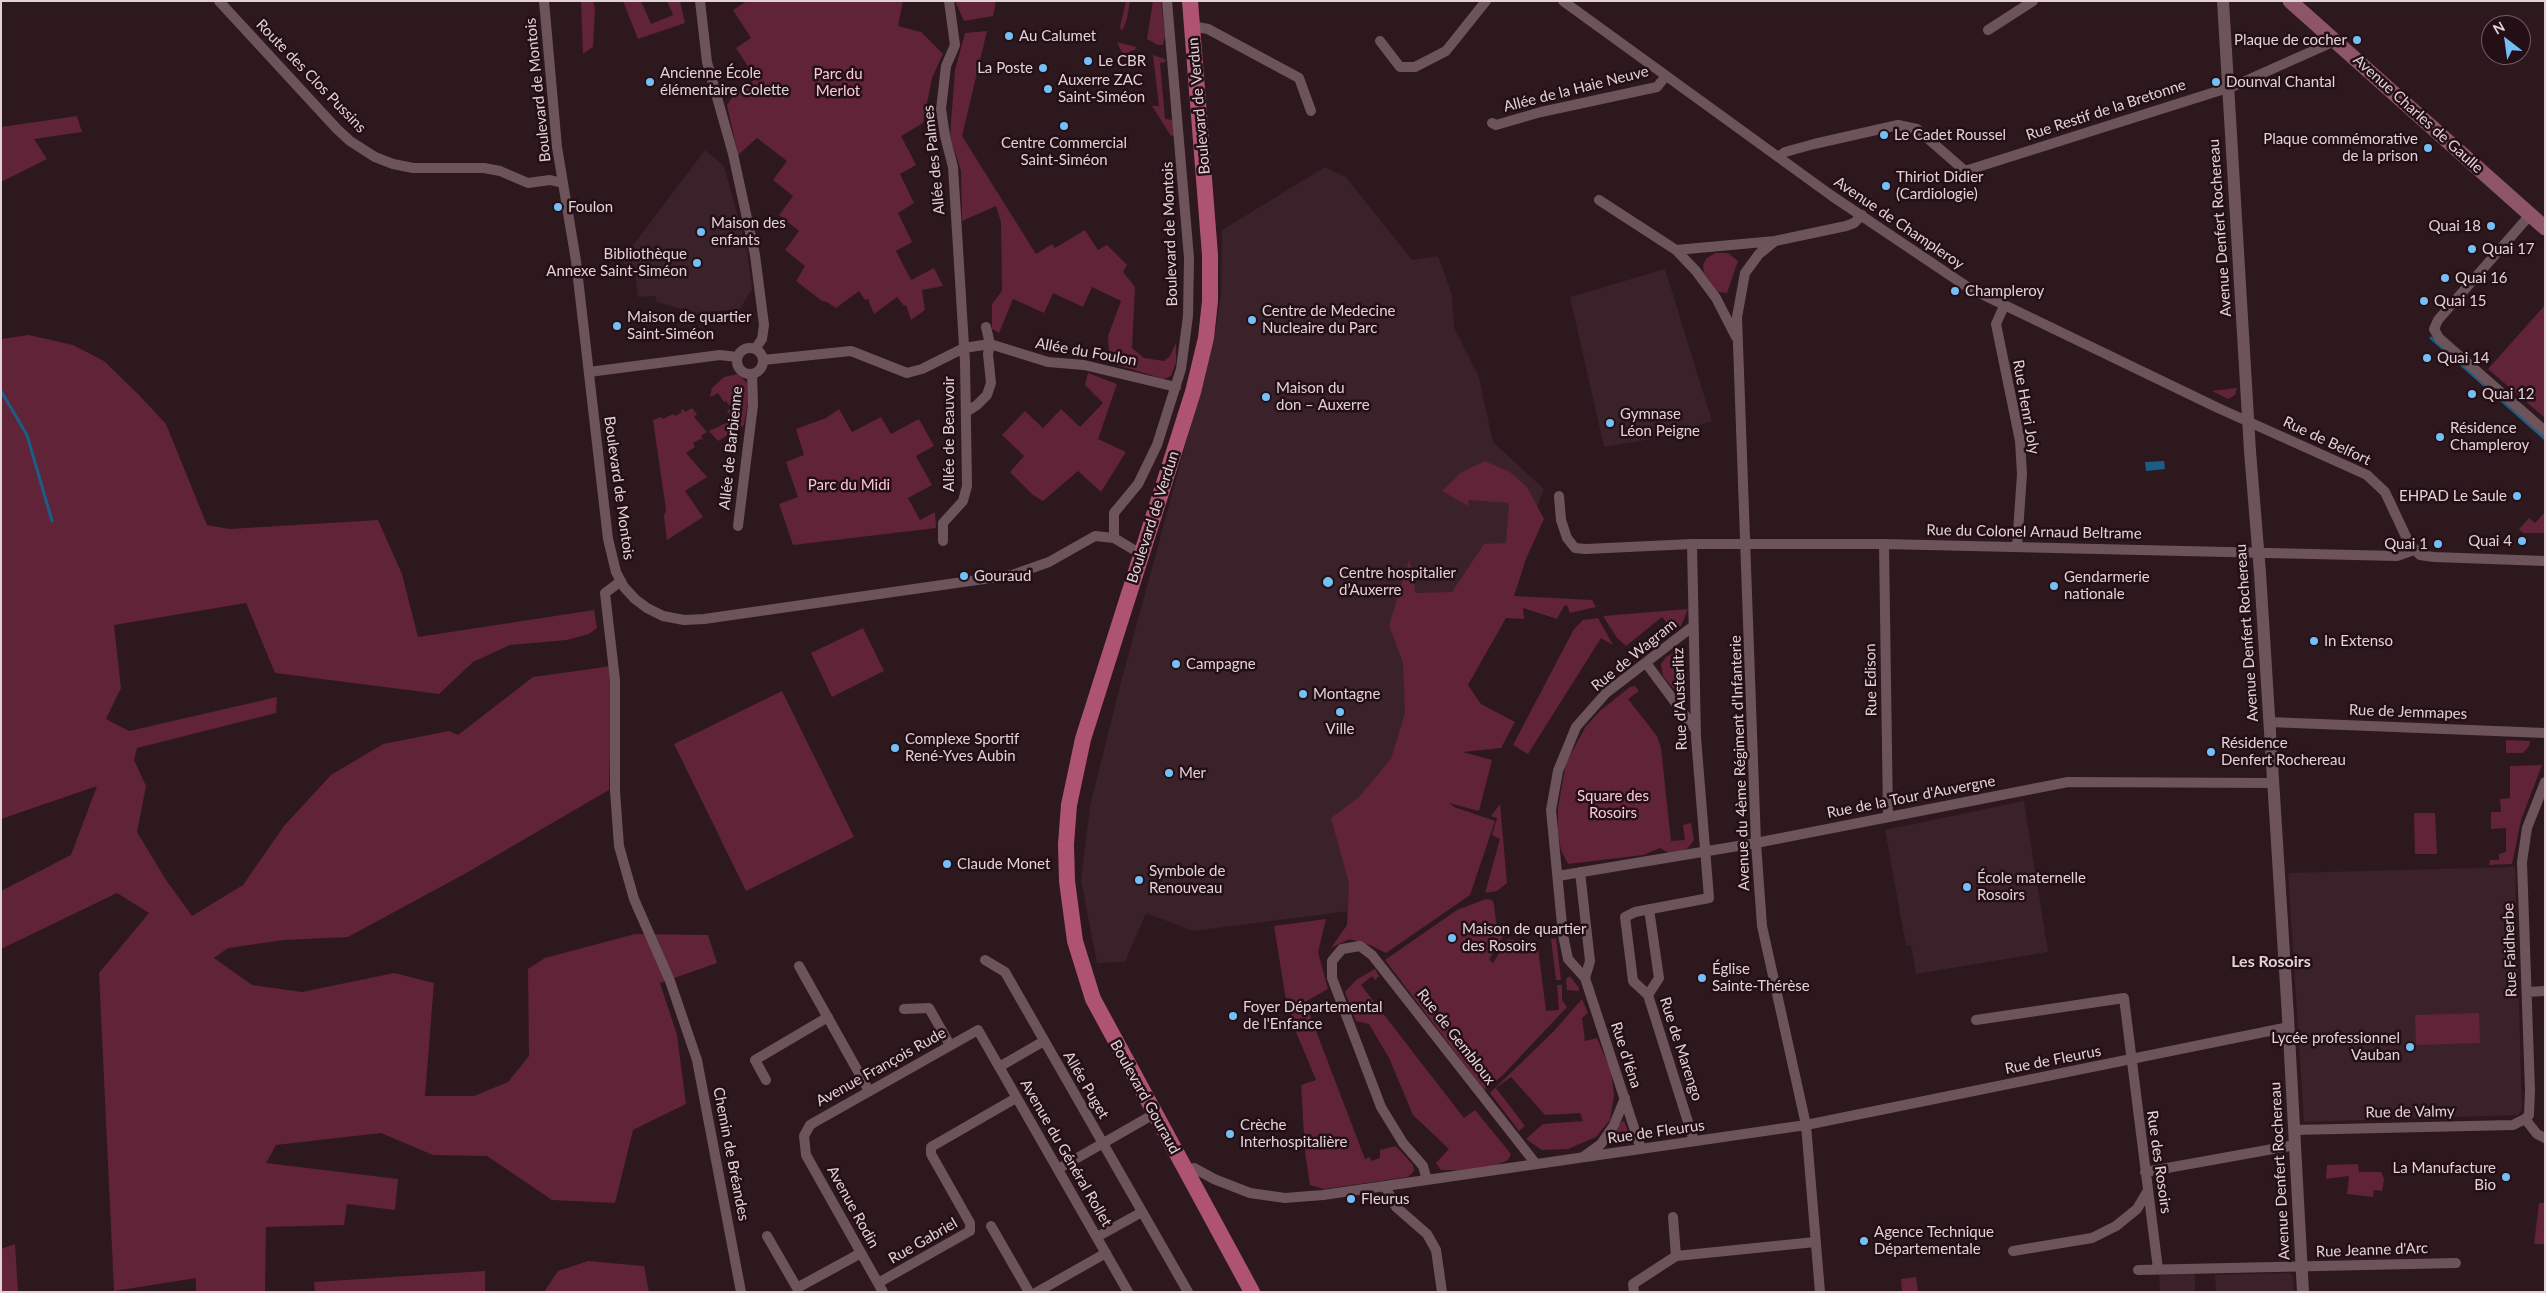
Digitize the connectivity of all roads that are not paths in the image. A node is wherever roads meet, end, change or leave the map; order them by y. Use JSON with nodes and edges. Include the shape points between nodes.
{"nodes":[{"id":1,"x":220,"y":1,"type":"edge"},
{"id":2,"x":544,"y":1,"type":"edge"},
{"id":3,"x":700,"y":1,"type":"edge"},
{"id":4,"x":949,"y":1,"type":"edge"},
{"id":5,"x":1167,"y":1,"type":"edge"},
{"id":6,"x":1190,"y":1,"type":"edge"},
{"id":7,"x":1486,"y":1,"type":"edge"},
{"id":8,"x":2033,"y":1,"type":"edge"},
{"id":9,"x":2223,"y":1,"type":"edge"},
{"id":10,"x":2290,"y":1,"type":"edge"},
{"id":11,"x":1569,"y":3,"type":"edge"},
{"id":12,"x":1192,"y":26,"type":"junction"},
{"id":13,"x":1988,"y":30,"type":"dead end"},
{"id":14,"x":1380,"y":41,"type":"dead end"},
{"id":15,"x":2335,"y":41,"type":"junction"},
{"id":16,"x":1665,"y":77,"type":"junction"},
{"id":17,"x":2227,"y":87,"type":"junction"},
{"id":18,"x":1311,"y":112,"type":"dead end"},
{"id":19,"x":1492,"y":123,"type":"dead end"},
{"id":20,"x":1778,"y":158,"type":"junction"},
{"id":21,"x":563,"y":183,"type":"junction"},
{"id":22,"x":1599,"y":200,"type":"dead end"},
{"id":23,"x":1862,"y":215,"type":"junction"},
{"id":24,"x":2530,"y":215,"type":"junction"},
{"id":25,"x":2545,"y":228,"type":"edge"},
{"id":26,"x":1775,"y":241,"type":"junction"},
{"id":27,"x":1676,"y":250,"type":"junction"},
{"id":28,"x":2004,"y":306,"type":"junction"},
{"id":29,"x":986,"y":327,"type":"dead end"},
{"id":30,"x":1738,"y":340,"type":"junction"},
{"id":31,"x":990,"y":344,"type":"junction"},
{"id":32,"x":964,"y":348,"type":"junction"},
{"id":33,"x":756,"y":349,"type":"junction"},
{"id":34,"x":737,"y":357,"type":"junction"},
{"id":35,"x":763,"y":360,"type":"junction"},
{"id":36,"x":589,"y":372,"type":"junction"},
{"id":37,"x":752,"y":374,"type":"junction"},
{"id":38,"x":1176,"y":387,"type":"junction"},
{"id":39,"x":966,"y":412,"type":"junction"},
{"id":40,"x":2248,"y":420,"type":"junction"},
{"id":41,"x":2545,"y":431,"type":"edge"},
{"id":42,"x":1559,"y":496,"type":"dead end"},
{"id":43,"x":738,"y":526,"type":"dead end"},
{"id":44,"x":1114,"y":538,"type":"junction"},
{"id":45,"x":943,"y":541,"type":"dead end"},
{"id":46,"x":1692,"y":544,"type":"junction"},
{"id":47,"x":1747,"y":544,"type":"junction"},
{"id":48,"x":1884,"y":544,"type":"junction"},
{"id":49,"x":2017,"y":546,"type":"junction"},
{"id":50,"x":2414,"y":550,"type":"junction"},
{"id":51,"x":2258,"y":552,"type":"junction"},
{"id":52,"x":1141,"y":554,"type":"junction"},
{"id":53,"x":2545,"y":561,"type":"edge"},
{"id":54,"x":621,"y":582,"type":"junction"},
{"id":55,"x":1692,"y":628,"type":"junction"},
{"id":56,"x":1646,"y":663,"type":"junction"},
{"id":57,"x":2269,"y":722,"type":"junction"},
{"id":58,"x":1695,"y":729,"type":"junction"},
{"id":59,"x":2545,"y":733,"type":"edge"},
{"id":60,"x":2545,"y":782,"type":"edge"},
{"id":61,"x":2273,"y":783,"type":"junction"},
{"id":62,"x":1888,"y":817,"type":"junction"},
{"id":63,"x":1756,"y":843,"type":"junction"},
{"id":64,"x":1705,"y":852,"type":"junction"},
{"id":65,"x":1580,"y":872,"type":"junction"},
{"id":66,"x":1558,"y":876,"type":"junction"},
{"id":67,"x":1649,"y":909,"type":"junction"},
{"id":68,"x":985,"y":960,"type":"dead end"},
{"id":69,"x":799,"y":966,"type":"dead end"},
{"id":70,"x":1585,"y":978,"type":"junction"},
{"id":71,"x":2545,"y":991,"type":"edge"},
{"id":72,"x":2527,"y":992,"type":"junction"},
{"id":73,"x":1648,"y":995,"type":"junction"},
{"id":74,"x":904,"y":1009,"type":"dead end"},
{"id":75,"x":828,"y":1018,"type":"junction"},
{"id":76,"x":1976,"y":1020,"type":"dead end"},
{"id":77,"x":1105,"y":1024,"type":"joint"},
{"id":78,"x":2289,"y":1027,"type":"junction"},
{"id":79,"x":978,"y":1030,"type":"joint"},
{"id":80,"x":1044,"y":1041,"type":"junction"},
{"id":81,"x":950,"y":1045,"type":"junction"},
{"id":82,"x":2132,"y":1059,"type":"junction"},
{"id":83,"x":999,"y":1067,"type":"junction"},
{"id":84,"x":766,"y":1080,"type":"dead end"},
{"id":85,"x":869,"y":1091,"type":"junction"},
{"id":86,"x":1016,"y":1098,"type":"junction"},
{"id":87,"x":1625,"y":1098,"type":"junction"},
{"id":88,"x":1154,"y":1114,"type":"junction"},
{"id":89,"x":2525,"y":1119,"type":"junction"},
{"id":90,"x":1806,"y":1125,"type":"junction"},
{"id":91,"x":2294,"y":1130,"type":"junction"},
{"id":92,"x":804,"y":1136,"type":"joint"},
{"id":93,"x":2545,"y":1138,"type":"edge"},
{"id":94,"x":1694,"y":1141,"type":"junction"},
{"id":95,"x":1103,"y":1144,"type":"junction"},
{"id":96,"x":2295,"y":1145,"type":"junction"},
{"id":97,"x":1641,"y":1149,"type":"junction"},
{"id":98,"x":1583,"y":1158,"type":"junction"},
{"id":99,"x":1536,"y":1164,"type":"junction"},
{"id":100,"x":1058,"y":1169,"type":"junction"},
{"id":101,"x":1186,"y":1171,"type":"junction"},
{"id":102,"x":2145,"y":1172,"type":"junction"},
{"id":103,"x":1427,"y":1180,"type":"junction"},
{"id":104,"x":1385,"y":1186,"type":"junction"},
{"id":105,"x":2147,"y":1192,"type":"junction"},
{"id":106,"x":1142,"y":1212,"type":"junction"},
{"id":107,"x":1673,"y":1217,"type":"dead end"},
{"id":108,"x":992,"y":1226,"type":"dead end"},
{"id":109,"x":767,"y":1236,"type":"dead end"},
{"id":110,"x":1097,"y":1237,"type":"junction"},
{"id":111,"x":1815,"y":1242,"type":"junction"},
{"id":112,"x":2013,"y":1251,"type":"dead end"},
{"id":113,"x":861,"y":1252,"type":"junction"},
{"id":114,"x":1106,"y":1253,"type":"junction"},
{"id":115,"x":1676,"y":1256,"type":"junction"},
{"id":116,"x":2456,"y":1263,"type":"dead end"},
{"id":117,"x":2302,"y":1267,"type":"junction"},
{"id":118,"x":2158,"y":1269,"type":"junction"},
{"id":119,"x":2138,"y":1270,"type":"dead end"},
{"id":120,"x":881,"y":1287,"type":"edge"},
{"id":121,"x":741,"y":1292,"type":"edge"},
{"id":122,"x":1029,"y":1292,"type":"edge"},
{"id":123,"x":1037,"y":1292,"type":"edge"},
{"id":124,"x":1128,"y":1292,"type":"edge"},
{"id":125,"x":1188,"y":1292,"type":"edge"},
{"id":126,"x":1252,"y":1292,"type":"edge"},
{"id":127,"x":1442,"y":1292,"type":"edge"},
{"id":128,"x":1634,"y":1292,"type":"edge"},
{"id":129,"x":1820,"y":1292,"type":"edge"},
{"id":130,"x":2303,"y":1292,"type":"edge"}],
"edges":[{"from":1,"to":21,"type":"street","name":"Route des Clos Pussins","via":[[337,129],[375,157],[413,168],[484,168],[500,170],[528,183],[550,180]]},
{"from":2,"to":21,"type":"street","name":"Boulevard de Montois"},
{"from":3,"to":33,"type":"street","via":[[708,69],[733,154],[755,255],[764,325],[762,339]]},
{"from":4,"to":32,"type":"street","name":"Allée des Palmes","via":[[956,45],[946,66],[941,109],[953,167]]},
{"from":5,"to":38,"type":"street","name":"Boulevard de Montois","via":[[1190,282],[1185,344]]},
{"from":6,"to":12,"type":"main road","name":"Boulevard de Verdun"},
{"from":7,"to":14,"type":"street","via":[[1446,51],[1416,67],[1400,67]]},
{"from":8,"to":13,"type":"street"},
{"from":9,"to":17,"type":"street","name":"Avenue Denfert Rochereau"},
{"from":10,"to":15,"type":"main road","name":"Avenue Charles de Gaulle"},
{"from":11,"to":16,"type":"street","name":"Avenue de Champleroy"},
{"from":12,"to":18,"type":"street","via":[[1208,29],[1299,78]]},
{"from":12,"to":52,"type":"main road","name":"Boulevard de Verdun","via":[[1208,218],[1210,301],[1196,385]]},
{"from":15,"to":17,"type":"street","name":"Rue Restif de la Bretonne"},
{"from":15,"to":24,"type":"main road","name":"Avenue Charles de Gaulle"},
{"from":16,"to":19,"type":"street","name":"Allée de la Haie Neuve","via":[[1657,87],[1496,125]]},
{"from":16,"to":20,"type":"street","name":"Avenue de Champleroy"},
{"from":17,"to":20,"type":"street","name":"Rue Restif de la Bretonne","via":[[1965,171],[1917,129],[1898,125],[1814,144],[1785,152]]},
{"from":17,"to":40,"type":"street","name":"Avenue Denfert Rochereau"},
{"from":20,"to":23,"type":"street","name":"Avenue de Champleroy"},
{"from":21,"to":36,"type":"street","name":"Boulevard de Montois"},
{"from":22,"to":27,"type":"street"},
{"from":23,"to":26,"type":"street","via":[[1846,226]]},
{"from":23,"to":28,"type":"street","name":"Avenue de Champleroy","via":[[1948,276]]},
{"from":24,"to":25,"type":"main road","name":"Avenue Charles de Gaulle"},
{"from":24,"to":41,"type":"street","via":[[2438,320],[2434,330],[2439,338]]},
{"from":26,"to":27,"type":"street"},
{"from":26,"to":30,"type":"street","name":"Avenue du 4ème Régiment d'Infanterie","via":[[1759,254],[1745,273],[1737,317]]},
{"from":27,"to":30,"type":"street","via":[[1716,298]]},
{"from":28,"to":40,"type":"street","name":"Avenue de Champleroy"},
{"from":28,"to":49,"type":"street","name":"Rue Henri Joly","via":[[1996,324],[2020,441],[2022,474]]},
{"from":29,"to":31,"type":"street"},
{"from":30,"to":47,"type":"street","name":"Avenue du 4ème Régiment d'Infanterie"},
{"from":31,"to":32,"type":"street","name":"Allée du Foulon"},
{"from":31,"to":38,"type":"street","name":"Allée du Foulon","via":[[1048,362],[1084,365]]},
{"from":31,"to":39,"type":"street","via":[[991,383],[987,395]]},
{"from":32,"to":35,"type":"street","name":"Allée du Foulon","via":[[922,369],[906,373],[851,351]]},
{"from":32,"to":39,"type":"street","name":"Allée de Beauvoir"},
{"from":33,"to":34,"type":"street","via":[[744,349]]},
{"from":33,"to":35,"type":"street"},
{"from":34,"to":36,"type":"street","via":[[720,355]]},
{"from":34,"to":37,"type":"street","via":[[741,371]]},
{"from":35,"to":37,"type":"street","via":[[762,367]]},
{"from":36,"to":54,"type":"street","name":"Boulevard de Montois","via":[[608,539]]},
{"from":37,"to":43,"type":"street","name":"Allée de Barbienne","via":[[753,405]]},
{"from":38,"to":44,"type":"street","name":"Boulevard de Montois","via":[[1149,464],[1138,484],[1114,513]]},
{"from":39,"to":45,"type":"street","name":"Allée de Beauvoir","via":[[966,494],[944,523]]},
{"from":40,"to":50,"type":"street","name":"Rue de Belfort","via":[[2378,483]]},
{"from":40,"to":51,"type":"street","name":"Avenue Denfert Rochereau"},
{"from":42,"to":46,"type":"street","name":"Rue du Colonel Arnaud Beltrame","via":[[1561,520],[1567,538],[1575,548]]},
{"from":44,"to":52,"type":"street"},
{"from":44,"to":54,"type":"street","name":"Boulevard de Montois","via":[[1095,536],[1049,562],[993,579],[704,619],[663,616],[635,599]]},
{"from":46,"to":47,"type":"street","name":"Rue du Colonel Arnaud Beltrame"},
{"from":46,"to":55,"type":"street","name":"Rue d'Austerlitz"},
{"from":47,"to":48,"type":"street","name":"Rue du Colonel Arnaud Beltrame"},
{"from":47,"to":63,"type":"street","name":"Avenue du 4ème Régiment d'Infanterie"},
{"from":48,"to":49,"type":"street","name":"Rue du Colonel Arnaud Beltrame"},
{"from":48,"to":62,"type":"street","name":"Rue Edison"},
{"from":49,"to":51,"type":"street","name":"Rue du Colonel Arnaud Beltrame"},
{"from":50,"to":51,"type":"street","name":"Rue du Colonel Arnaud Beltrame","via":[[2397,556]]},
{"from":50,"to":53,"type":"street","via":[[2434,558]]},
{"from":51,"to":57,"type":"street","name":"Avenue Denfert Rochereau"},
{"from":52,"to":77,"type":"main road","name":"Boulevard de Verdun","via":[[1083,739],[1069,805],[1066,844],[1070,911],[1082,968]]},
{"from":54,"to":121,"type":"street","name":"Chemin de Bréandes","via":[[605,593],[615,680],[616,825],[624,870],[686,1024],[708,1110]]},
{"from":55,"to":56,"type":"street","name":"Rue de Wagram"},
{"from":55,"to":58,"type":"street","name":"Rue d'Austerlitz"},
{"from":56,"to":58,"type":"street"},
{"from":56,"to":66,"type":"street","name":"Rue de Wagram","via":[[1606,693],[1576,727],[1558,771],[1551,810]]},
{"from":57,"to":59,"type":"street","name":"Rue de Jemmapes"},
{"from":57,"to":61,"type":"street","name":"Avenue Denfert Rochereau"},
{"from":58,"to":64,"type":"street","name":"Rue d'Austerlitz"},
{"from":60,"to":72,"type":"street","name":"Rue Faidherbe","via":[[2527,828],[2522,862]]},
{"from":61,"to":62,"type":"street","name":"Rue de la Tour d'Auvergne","via":[[2068,782]]},
{"from":61,"to":78,"type":"street","name":"Avenue Denfert Rochereau"},
{"from":62,"to":63,"type":"street","name":"Rue de la Tour d'Auvergne"},
{"from":63,"to":64,"type":"street","name":"Rue de la Tour d'Auvergne"},
{"from":63,"to":90,"type":"street","name":"Avenue du 4ème Régiment d'Infanterie","via":[[1762,926]]},
{"from":64,"to":65,"type":"street","name":"Rue de la Tour d'Auvergne"},
{"from":64,"to":67,"type":"street","name":"Rue de Marengo","via":[[1709,898]]},
{"from":65,"to":66,"type":"street","name":"Rue de la Tour d'Auvergne"},
{"from":65,"to":70,"type":"street","name":"Rue d'Iéna","via":[[1590,961]]},
{"from":66,"to":70,"type":"street","name":"Rue d'Iéna","via":[[1568,959]]},
{"from":67,"to":73,"type":"street","name":"Rue de Marengo","via":[[1659,978]]},
{"from":67,"to":73,"type":"street","name":"Rue de Marengo","via":[[1625,917],[1633,981]]},
{"from":68,"to":80,"type":"street","name":"Allée Puget","via":[[1004,972]]},
{"from":69,"to":75,"type":"street"},
{"from":70,"to":87,"type":"street","name":"Rue d'Iéna"},
{"from":71,"to":72,"type":"street"},
{"from":72,"to":89,"type":"street","name":"Rue Faidherbe","via":[[2530,1090]]},
{"from":73,"to":94,"type":"street","name":"Rue de Marengo"},
{"from":74,"to":81,"type":"street","via":[[929,1008]]},
{"from":75,"to":84,"type":"street","via":[[755,1060]]},
{"from":75,"to":85,"type":"street"},
{"from":76,"to":82,"type":"street","via":[[2124,998]]},
{"from":77,"to":88,"type":"main road","name":"Boulevard Gouraud"},
{"from":78,"to":82,"type":"street","name":"Rue de Fleurus"},
{"from":78,"to":91,"type":"street","name":"Avenue Denfert Rochereau"},
{"from":79,"to":81,"type":"street","name":"Avenue François Rude"},
{"from":79,"to":83,"type":"street","name":"Avenue du Général Rollet"},
{"from":80,"to":83,"type":"street","name":"Allée Puget"},
{"from":80,"to":95,"type":"street","name":"Allée Puget"},
{"from":81,"to":85,"type":"street","name":"Avenue François Rude"},
{"from":82,"to":90,"type":"street","name":"Rue de Fleurus"},
{"from":82,"to":102,"type":"street","name":"Rue des Rosoirs"},
{"from":83,"to":86,"type":"street","name":"Avenue du Général Rollet"},
{"from":85,"to":92,"type":"street","name":"Avenue François Rude","via":[[810,1125]]},
{"from":86,"to":100,"type":"street","name":"Avenue du Général Rollet"},
{"from":86,"to":120,"type":"street","name":"Rue Gabriel","via":[[931,1147],[931,1154],[970,1223],[970,1231]]},
{"from":87,"to":97,"type":"street"},
{"from":87,"to":98,"type":"street","name":"Rue d'Iéna","via":[[1614,1125],[1601,1144]]},
{"from":88,"to":95,"type":"street"},
{"from":88,"to":101,"type":"main road","name":"Boulevard Gouraud"},
{"from":89,"to":91,"type":"street","name":"Rue de Valmy","via":[[2513,1125]]},
{"from":89,"to":93,"type":"street","via":[[2537,1134]]},
{"from":90,"to":94,"type":"street","name":"Rue de Fleurus"},
{"from":90,"to":111,"type":"street","name":"Avenue du 4ème Régiment d'Infanterie"},
{"from":91,"to":96,"type":"street","name":"Avenue Denfert Rochereau"},
{"from":92,"to":113,"type":"street","name":"Avenue Rodin","via":[[806,1155]]},
{"from":94,"to":97,"type":"street","name":"Rue de Fleurus"},
{"from":95,"to":100,"type":"street"},
{"from":95,"to":106,"type":"street","name":"Allée Puget"},
{"from":96,"to":102,"type":"street"},
{"from":96,"to":117,"type":"street","name":"Avenue Denfert Rochereau"},
{"from":97,"to":98,"type":"street","name":"Rue de Fleurus"},
{"from":98,"to":99,"type":"street","name":"Rue de Fleurus"},
{"from":99,"to":103,"type":"street","name":"Rue de Fleurus"},
{"from":99,"to":103,"type":"street","name":"Rue de Gembloux","via":[[1372,955],[1360,946],[1342,949],[1332,961],[1332,978],[1381,1107],[1403,1143],[1423,1166]]},
{"from":100,"to":110,"type":"street","name":"Avenue du Général Rollet"},
{"from":101,"to":104,"type":"street","name":"Rue de Fleurus","via":[[1194,1168],[1250,1193],[1285,1198]]},
{"from":101,"to":126,"type":"main road","name":"Boulevard Gouraud"},
{"from":102,"to":105,"type":"street","name":"Rue des Rosoirs"},
{"from":103,"to":104,"type":"street","name":"Rue de Fleurus"},
{"from":104,"to":127,"type":"street","via":[[1396,1207],[1427,1234],[1436,1250]]},
{"from":105,"to":112,"type":"street","via":[[2137,1209],[2116,1226],[2092,1238]]},
{"from":105,"to":118,"type":"street","name":"Rue des Rosoirs"},
{"from":106,"to":110,"type":"street"},
{"from":106,"to":125,"type":"street","name":"Allée Puget"},
{"from":107,"to":115,"type":"street"},
{"from":108,"to":122,"type":"street"},
{"from":109,"to":113,"type":"street","via":[[796,1288]]},
{"from":110,"to":114,"type":"street","name":"Avenue du Général Rollet"},
{"from":111,"to":115,"type":"street"},
{"from":111,"to":129,"type":"street","name":"Avenue du 4ème Régiment d'Infanterie"},
{"from":113,"to":120,"type":"street","name":"Avenue Rodin"},
{"from":114,"to":123,"type":"street"},
{"from":114,"to":124,"type":"street","name":"Avenue du Général Rollet"},
{"from":115,"to":128,"type":"street","via":[[1633,1284]]},
{"from":116,"to":117,"type":"street","name":"Rue Jeanne d'Arc"},
{"from":117,"to":118,"type":"street","name":"Rue Jeanne d'Arc"},
{"from":117,"to":130,"type":"street","name":"Avenue Denfert Rochereau"},
{"from":118,"to":119,"type":"street","name":"Rue Jeanne d'Arc"}]}
